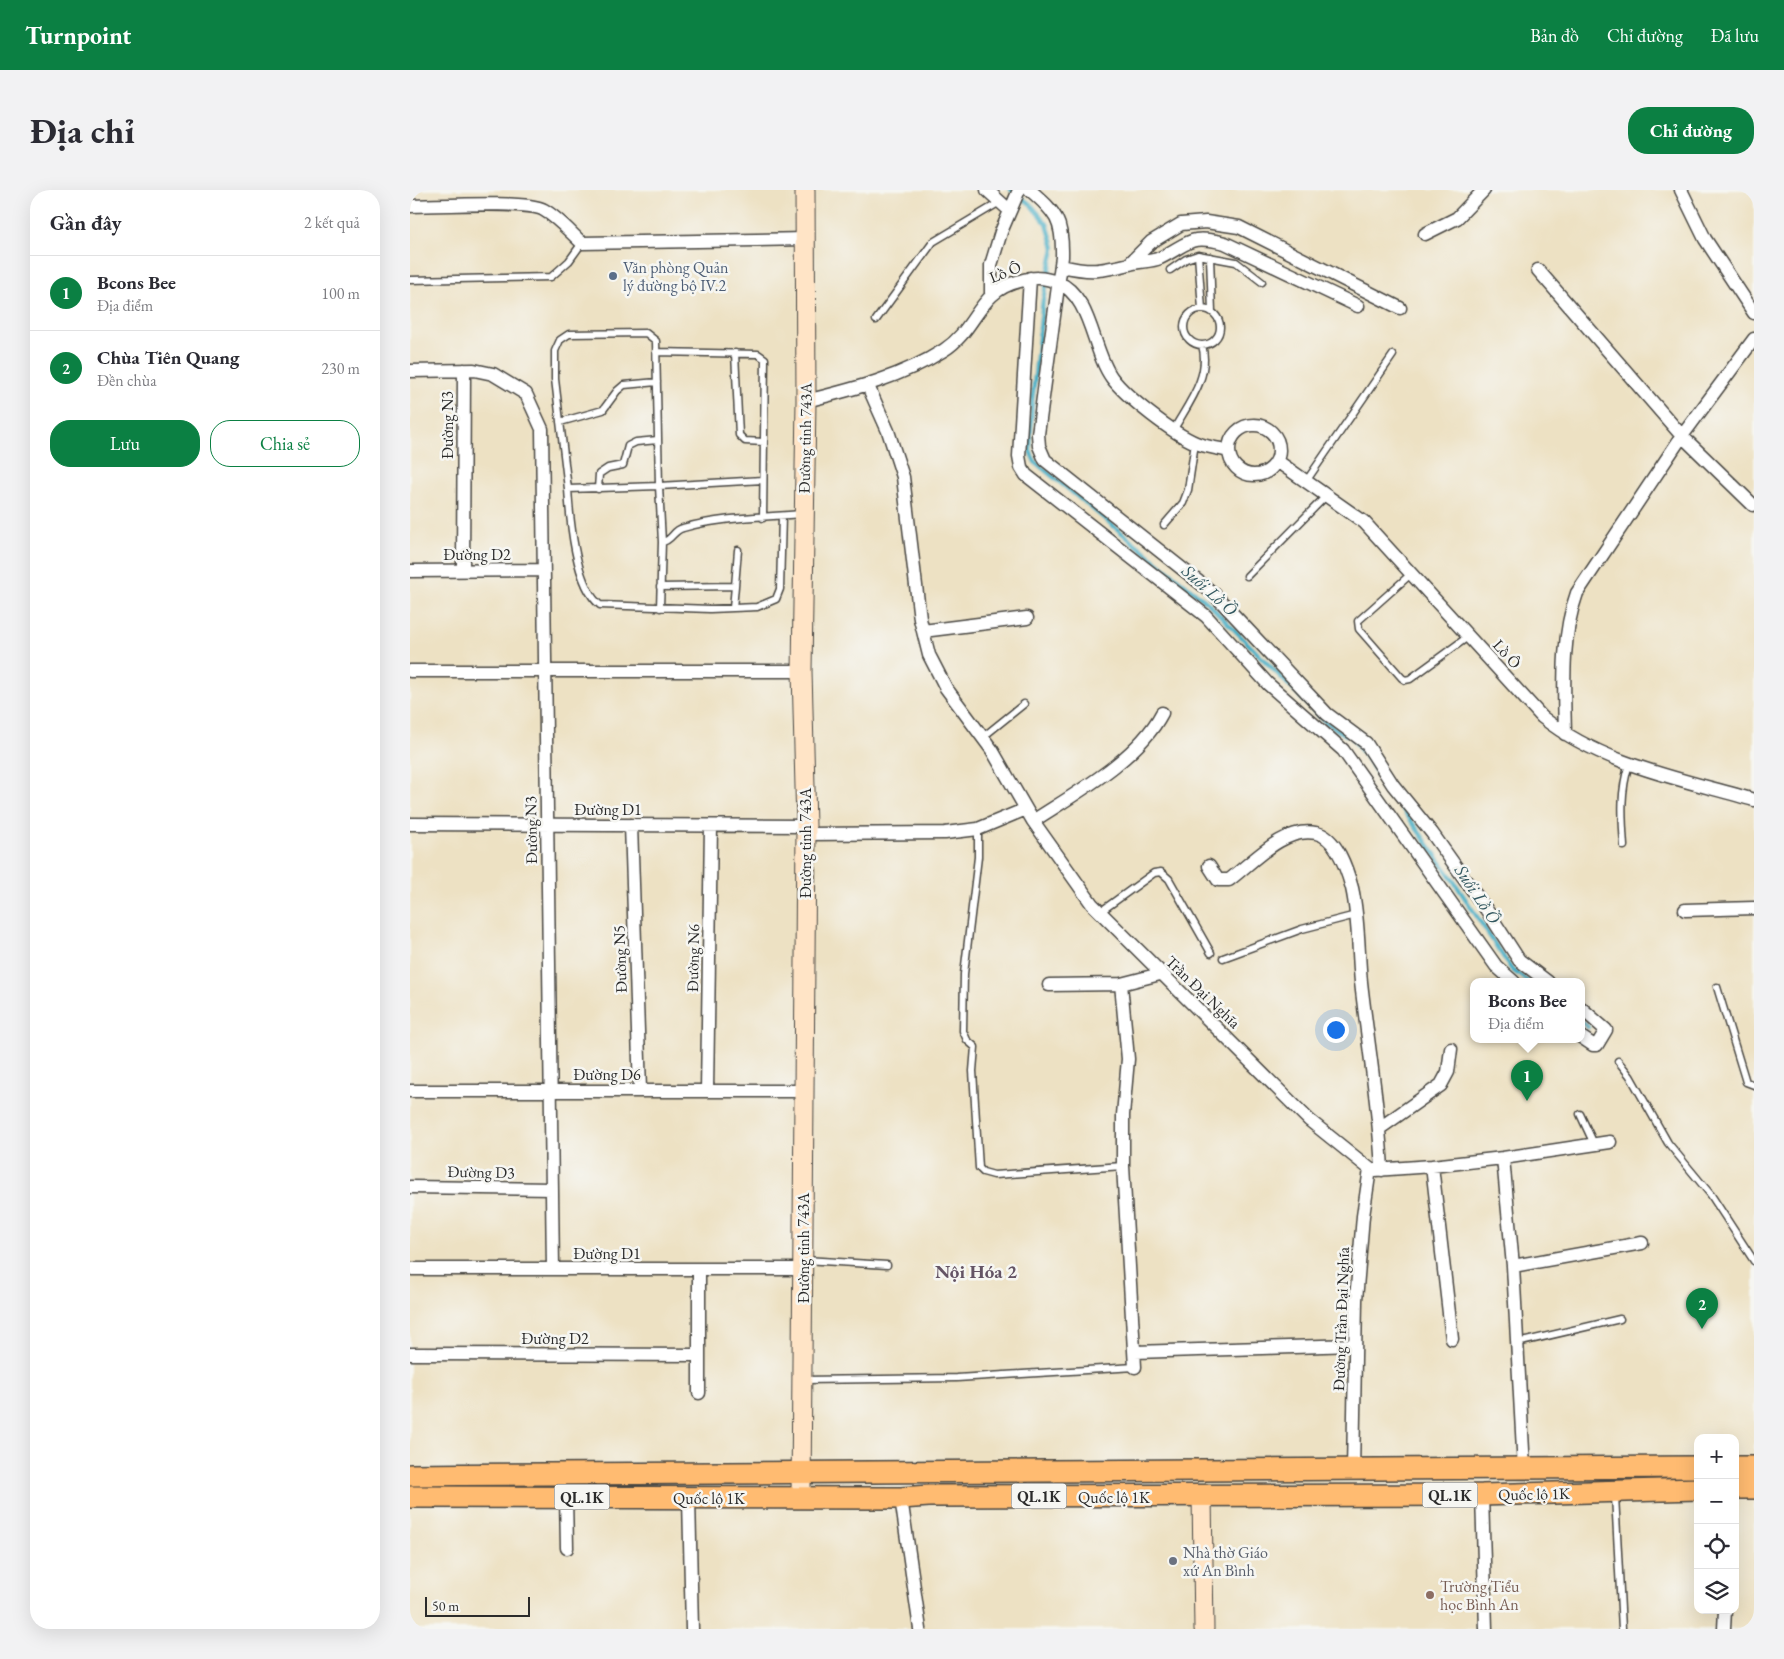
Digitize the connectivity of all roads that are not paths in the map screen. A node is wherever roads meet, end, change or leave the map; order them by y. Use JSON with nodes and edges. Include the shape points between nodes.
{"nodes":[{"id":1,"x":805,"y":190,"type":"edge"},
{"id":2,"x":987,"y":190,"type":"edge"},
{"id":3,"x":1022,"y":190,"type":"edge"},
{"id":4,"x":1484,"y":190,"type":"edge"},
{"id":5,"x":1681,"y":190,"type":"edge"},
{"id":6,"x":1007,"y":205,"type":"junction"},
{"id":7,"x":410,"y":206,"type":"edge"},
{"id":8,"x":1425,"y":234,"type":"dead end"},
{"id":9,"x":805,"y":239,"type":"junction"},
{"id":10,"x":582,"y":242,"type":"junction"},
{"id":11,"x":1198,"y":255,"type":"junction"},
{"id":12,"x":1210,"y":257,"type":"junction"},
{"id":13,"x":1129,"y":264,"type":"junction"},
{"id":14,"x":1061,"y":266,"type":"junction"},
{"id":15,"x":1170,"y":270,"type":"dead end"},
{"id":16,"x":1538,"y":270,"type":"dead end"},
{"id":17,"x":1034,"y":278,"type":"junction"},
{"id":18,"x":410,"y":280,"type":"edge"},
{"id":19,"x":1054,"y":282,"type":"junction"},
{"id":20,"x":1262,"y":282,"type":"dead end"},
{"id":21,"x":991,"y":294,"type":"junction"},
{"id":22,"x":1358,"y":306,"type":"dead end"},
{"id":23,"x":1400,"y":308,"type":"dead end"},
{"id":24,"x":1202,"y":309,"type":"junction"},
{"id":25,"x":1212,"y":312,"type":"junction"},
{"id":26,"x":1754,"y":313,"type":"edge"},
{"id":27,"x":876,"y":320,"type":"dead end"},
{"id":28,"x":1754,"y":340,"type":"edge"},
{"id":29,"x":1202,"y":346,"type":"junction"},
{"id":30,"x":656,"y":352,"type":"junction"},
{"id":31,"x":735,"y":354,"type":"junction"},
{"id":32,"x":1393,"y":355,"type":"dead end"},
{"id":33,"x":464,"y":370,"type":"junction"},
{"id":34,"x":410,"y":371,"type":"edge"},
{"id":35,"x":656,"y":382,"type":"junction"},
{"id":36,"x":868,"y":386,"type":"junction"},
{"id":37,"x":806,"y":401,"type":"junction"},
{"id":38,"x":560,"y":422,"type":"junction"},
{"id":39,"x":1174,"y":429,"type":"junction"},
{"id":40,"x":1682,"y":436,"type":"junction"},
{"id":41,"x":658,"y":440,"type":"junction"},
{"id":42,"x":764,"y":442,"type":"junction"},
{"id":43,"x":1195,"y":443,"type":"junction"},
{"id":44,"x":1229,"y":451,"type":"junction"},
{"id":45,"x":1277,"y":461,"type":"junction"},
{"id":46,"x":763,"y":480,"type":"junction"},
{"id":47,"x":1307,"y":480,"type":"junction"},
{"id":48,"x":659,"y":486,"type":"junction"},
{"id":49,"x":568,"y":489,"type":"junction"},
{"id":50,"x":598,"y":489,"type":"junction"},
{"id":51,"x":1328,"y":495,"type":"junction"},
{"id":52,"x":1753,"y":504,"type":"edge"},
{"id":53,"x":804,"y":514,"type":"junction"},
{"id":54,"x":782,"y":516,"type":"junction"},
{"id":55,"x":763,"y":518,"type":"junction"},
{"id":56,"x":1164,"y":525,"type":"dead end"},
{"id":57,"x":662,"y":542,"type":"junction"},
{"id":58,"x":738,"y":550,"type":"dead end"},
{"id":59,"x":544,"y":570,"type":"junction"},
{"id":60,"x":410,"y":571,"type":"edge"},
{"id":61,"x":463,"y":571,"type":"junction"},
{"id":62,"x":1412,"y":573,"type":"junction"},
{"id":63,"x":1247,"y":576,"type":"dead end"},
{"id":64,"x":735,"y":586,"type":"junction"},
{"id":65,"x":660,"y":587,"type":"junction"},
{"id":66,"x":660,"y":608,"type":"junction"},
{"id":67,"x":733,"y":608,"type":"junction"},
{"id":68,"x":1027,"y":618,"type":"dead end"},
{"id":69,"x":923,"y":631,"type":"junction"},
{"id":70,"x":1469,"y":636,"type":"junction"},
{"id":71,"x":410,"y":671,"type":"edge"},
{"id":72,"x":545,"y":671,"type":"junction"},
{"id":73,"x":802,"y":671,"type":"junction"},
{"id":74,"x":1024,"y":704,"type":"dead end"},
{"id":75,"x":1162,"y":713,"type":"dead end"},
{"id":76,"x":1565,"y":734,"type":"junction"},
{"id":77,"x":983,"y":737,"type":"junction"},
{"id":78,"x":1629,"y":764,"type":"junction"},
{"id":79,"x":1754,"y":800,"type":"edge"},
{"id":80,"x":1026,"y":808,"type":"junction"},
{"id":81,"x":1033,"y":821,"type":"junction"},
{"id":82,"x":410,"y":824,"type":"edge"},
{"id":83,"x":547,"y":825,"type":"junction"},
{"id":84,"x":631,"y":826,"type":"junction"},
{"id":85,"x":711,"y":826,"type":"junction"},
{"id":86,"x":978,"y":829,"type":"junction"},
{"id":87,"x":806,"y":830,"type":"junction"},
{"id":88,"x":1417,"y":834,"type":"junction"},
{"id":89,"x":1624,"y":846,"type":"dead end"},
{"id":90,"x":1209,"y":866,"type":"dead end"},
{"id":91,"x":1754,"y":908,"type":"edge"},
{"id":92,"x":1684,"y":910,"type":"dead end"},
{"id":93,"x":1100,"y":912,"type":"junction"},
{"id":94,"x":1356,"y":915,"type":"junction"},
{"id":95,"x":1211,"y":953,"type":"dead end"},
{"id":96,"x":1224,"y":958,"type":"dead end"},
{"id":97,"x":1160,"y":974,"type":"junction"},
{"id":98,"x":1510,"y":978,"type":"edge"},
{"id":99,"x":1543,"y":978,"type":"edge"},
{"id":100,"x":1121,"y":984,"type":"junction"},
{"id":101,"x":1049,"y":985,"type":"dead end"},
{"id":102,"x":1717,"y":986,"type":"dead end"},
{"id":103,"x":1585,"y":1012,"type":"edge"},
{"id":104,"x":1585,"y":1040,"type":"edge"},
{"id":105,"x":1451,"y":1049,"type":"dead end"},
{"id":106,"x":1618,"y":1061,"type":"dead end"},
{"id":107,"x":1754,"y":1085,"type":"edge"},
{"id":108,"x":640,"y":1090,"type":"junction"},
{"id":109,"x":410,"y":1091,"type":"edge"},
{"id":110,"x":550,"y":1091,"type":"junction"},
{"id":111,"x":707,"y":1091,"type":"junction"},
{"id":112,"x":804,"y":1091,"type":"junction"},
{"id":113,"x":1580,"y":1114,"type":"dead end"},
{"id":114,"x":1380,"y":1128,"type":"junction"},
{"id":115,"x":1610,"y":1142,"type":"dead end"},
{"id":116,"x":1594,"y":1144,"type":"junction"},
{"id":117,"x":1503,"y":1158,"type":"junction"},
{"id":118,"x":1123,"y":1166,"type":"junction"},
{"id":119,"x":1432,"y":1166,"type":"junction"},
{"id":120,"x":1376,"y":1170,"type":"junction"},
{"id":121,"x":410,"y":1187,"type":"edge"},
{"id":122,"x":552,"y":1189,"type":"junction"},
{"id":123,"x":1642,"y":1243,"type":"dead end"},
{"id":124,"x":1754,"y":1261,"type":"edge"},
{"id":125,"x":803,"y":1264,"type":"junction"},
{"id":126,"x":887,"y":1265,"type":"dead end"},
{"id":127,"x":1513,"y":1266,"type":"junction"},
{"id":128,"x":553,"y":1269,"type":"junction"},
{"id":129,"x":699,"y":1269,"type":"junction"},
{"id":130,"x":410,"y":1270,"type":"edge"},
{"id":131,"x":1620,"y":1319,"type":"dead end"},
{"id":132,"x":1452,"y":1339,"type":"dead end"},
{"id":133,"x":1517,"y":1343,"type":"junction"},
{"id":134,"x":1354,"y":1345,"type":"junction"},
{"id":135,"x":1135,"y":1352,"type":"junction"},
{"id":136,"x":410,"y":1354,"type":"edge"},
{"id":137,"x":699,"y":1355,"type":"junction"},
{"id":138,"x":1135,"y":1367,"type":"joint"},
{"id":139,"x":803,"y":1380,"type":"junction"},
{"id":140,"x":699,"y":1393,"type":"dead end"},
{"id":141,"x":1694,"y":1467,"type":"edge"},
{"id":142,"x":1739,"y":1467,"type":"edge"},
{"id":143,"x":1754,"y":1467,"type":"edge"},
{"id":144,"x":1524,"y":1469,"type":"junction"},
{"id":145,"x":1201,"y":1471,"type":"junction"},
{"id":146,"x":802,"y":1472,"type":"junction"},
{"id":147,"x":1353,"y":1472,"type":"junction"},
{"id":148,"x":410,"y":1475,"type":"edge"},
{"id":149,"x":1739,"y":1488,"type":"edge"},
{"id":150,"x":1754,"y":1488,"type":"edge"},
{"id":151,"x":1694,"y":1489,"type":"edge"},
{"id":152,"x":1615,"y":1492,"type":"junction"},
{"id":153,"x":566,"y":1496,"type":"junction"},
{"id":154,"x":1202,"y":1496,"type":"junction"},
{"id":155,"x":1482,"y":1496,"type":"junction"},
{"id":156,"x":410,"y":1497,"type":"edge"},
{"id":157,"x":801,"y":1497,"type":"junction"},
{"id":158,"x":689,"y":1498,"type":"junction"},
{"id":159,"x":901,"y":1498,"type":"junction"},
{"id":160,"x":568,"y":1548,"type":"dead end"},
{"id":161,"x":1725,"y":1614,"type":"edge"},
{"id":162,"x":692,"y":1629,"type":"edge"},
{"id":163,"x":920,"y":1629,"type":"edge"},
{"id":164,"x":1204,"y":1629,"type":"edge"},
{"id":165,"x":1486,"y":1629,"type":"edge"},
{"id":166,"x":1622,"y":1629,"type":"edge"},
{"id":167,"x":1724,"y":1629,"type":"edge"}],
"edges":[{"from":1,"to":9,"type":"main road","name":"Đường tỉnh 743A"},
{"from":2,"to":6,"type":"street"},
{"from":3,"to":6,"type":"street"},
{"from":3,"to":14,"type":"street","via":[[1054,211],[1063,238]]},
{"from":4,"to":8,"type":"street","via":[[1457,218]]},
{"from":5,"to":26,"type":"street","via":[[1705,239]]},
{"from":6,"to":21,"type":"street","via":[[991,265]]},
{"from":6,"to":27,"type":"lane","via":[[932,242]]},
{"from":7,"to":10,"type":"street","via":[[536,207],[545,210]]},
{"from":9,"to":10,"type":"street"},
{"from":9,"to":37,"type":"main road","name":"Đường tỉnh 743A"},
{"from":10,"to":18,"type":"lane","via":[[569,261],[551,277]]},
{"from":11,"to":12,"type":"lane"},
{"from":11,"to":15,"type":"lane"},
{"from":11,"to":24,"type":"lane"},
{"from":12,"to":20,"type":"lane","via":[[1236,262]]},
{"from":12,"to":25,"type":"lane"},
{"from":13,"to":14,"type":"street","via":[[1110,270],[1087,271]]},
{"from":13,"to":22,"type":"street","via":[[1159,258],[1188,241],[1204,238],[1225,243]]},
{"from":13,"to":23,"type":"street","via":[[1151,242],[1181,224],[1206,222],[1239,227]]},
{"from":14,"to":19,"type":"street"},
{"from":16,"to":40,"type":"street"},
{"from":17,"to":19,"type":"street","name":"Lồ Ô"},
{"from":17,"to":21,"type":"street","name":"Lồ Ô","via":[[1004,286]]},
{"from":17,"to":88,"type":"street","via":[[1019,456],[1026,475],[1206,616],[1268,684],[1343,750]]},
{"from":19,"to":39,"type":"street","name":"Lồ Ô","via":[[1075,294],[1112,377],[1127,393]]},
{"from":19,"to":88,"type":"street","via":[[1038,434],[1045,460],[1214,594],[1327,714],[1366,743],[1393,785]]},
{"from":21,"to":36,"type":"street","name":"Lồ Ô","via":[[967,329],[944,350]]},
{"from":24,"to":25,"type":"lane"},
{"from":24,"to":29,"type":"lane","via":[[1194,311],[1184,327],[1186,336]]},
{"from":25,"to":29,"type":"lane","via":[[1221,328],[1218,337]]},
{"from":28,"to":40,"type":"street"},
{"from":29,"to":39,"type":"lane","via":[[1205,364],[1202,377]]},
{"from":30,"to":31,"type":"lane"},
{"from":30,"to":35,"type":"lane"},
{"from":30,"to":38,"type":"lane","via":[[656,341],[646,333],[570,334],[560,340],[555,351],[555,378]]},
{"from":31,"to":42,"type":"lane","via":[[739,435],[745,441]]},
{"from":31,"to":42,"type":"lane","via":[[758,354],[765,359]]},
{"from":32,"to":47,"type":"lane"},
{"from":33,"to":34,"type":"street"},
{"from":33,"to":59,"type":"street","name":"Đường N3","via":[[493,374],[526,394],[542,429]]},
{"from":33,"to":61,"type":"street","name":"Đường N3"},
{"from":35,"to":38,"type":"lane","via":[[624,385],[603,410]]},
{"from":35,"to":41,"type":"lane"},
{"from":36,"to":37,"type":"street","name":"Lồ Ô"},
{"from":36,"to":69,"type":"street","name":"Trần Đại Nghĩa","via":[[888,431],[903,477]]},
{"from":37,"to":53,"type":"main road","name":"Đường tỉnh 743A"},
{"from":38,"to":49,"type":"lane"},
{"from":39,"to":43,"type":"street","name":"Lồ Ô"},
{"from":40,"to":52,"type":"street"},
{"from":40,"to":76,"type":"street","via":[[1578,593],[1570,612],[1564,677]]},
{"from":41,"to":48,"type":"lane"},
{"from":41,"to":50,"type":"lane","via":[[628,446],[623,465],[608,468],[600,474]]},
{"from":42,"to":46,"type":"lane"},
{"from":43,"to":44,"type":"street","name":"Lồ Ô"},
{"from":43,"to":56,"type":"lane","via":[[1188,490],[1183,503]]},
{"from":44,"to":45,"type":"street","via":[[1237,469],[1252,476],[1269,471]]},
{"from":44,"to":45,"type":"street","via":[[1237,431],[1244,426],[1260,425],[1274,434],[1278,442]]},
{"from":45,"to":47,"type":"street","name":"Lồ Ô"},
{"from":46,"to":48,"type":"lane"},
{"from":46,"to":55,"type":"lane"},
{"from":47,"to":51,"type":"street","name":"Lồ Ô"},
{"from":48,"to":50,"type":"lane"},
{"from":48,"to":57,"type":"lane"},
{"from":49,"to":50,"type":"lane"},
{"from":49,"to":66,"type":"lane","via":[[575,545],[592,598],[600,605]]},
{"from":51,"to":62,"type":"street","name":"Lồ Ô","via":[[1364,522]]},
{"from":51,"to":63,"type":"lane"},
{"from":53,"to":54,"type":"lane"},
{"from":53,"to":73,"type":"main road","name":"Đường tỉnh 743A"},
{"from":54,"to":55,"type":"lane"},
{"from":54,"to":67,"type":"lane","via":[[780,589],[776,599],[756,607]]},
{"from":55,"to":57,"type":"lane","via":[[713,521],[681,528],[669,540]]},
{"from":57,"to":65,"type":"lane"},
{"from":58,"to":64,"type":"lane"},
{"from":59,"to":61,"type":"street","name":"Đường D2"},
{"from":59,"to":72,"type":"street","name":"Đường N3"},
{"from":60,"to":61,"type":"street","name":"Đường D2"},
{"from":62,"to":70,"type":"street","name":"Lồ Ô"},
{"from":62,"to":70,"type":"lane","via":[[1358,621],[1359,629],[1402,678],[1410,679]]},
{"from":64,"to":65,"type":"lane"},
{"from":64,"to":67,"type":"lane"},
{"from":65,"to":66,"type":"lane"},
{"from":66,"to":67,"type":"lane"},
{"from":68,"to":69,"type":"street"},
{"from":69,"to":77,"type":"street","name":"Trần Đại Nghĩa","via":[[929,656],[946,688]]},
{"from":70,"to":76,"type":"street","name":"Lồ Ô","via":[[1542,717]]},
{"from":71,"to":72,"type":"street"},
{"from":72,"to":73,"type":"street"},
{"from":72,"to":83,"type":"street","name":"Đường N3"},
{"from":73,"to":87,"type":"main road","name":"Đường tỉnh 743A"},
{"from":74,"to":77,"type":"lane"},
{"from":75,"to":81,"type":"street","via":[[1146,738],[1130,752]]},
{"from":76,"to":78,"type":"street","name":"Lồ Ô"},
{"from":77,"to":80,"type":"street","name":"Trần Đại Nghĩa"},
{"from":78,"to":79,"type":"street","name":"Lồ Ô"},
{"from":78,"to":89,"type":"lane","via":[[1623,780],[1621,803]]},
{"from":80,"to":81,"type":"street","name":"Trần Đại Nghĩa"},
{"from":80,"to":86,"type":"street"},
{"from":81,"to":93,"type":"street","name":"Trần Đại Nghĩa","via":[[1067,872]]},
{"from":82,"to":83,"type":"street","name":"Đường D1"},
{"from":83,"to":84,"type":"street","name":"Đường D1"},
{"from":83,"to":110,"type":"street","name":"Đường N3"},
{"from":84,"to":85,"type":"street","name":"Đường D1"},
{"from":84,"to":108,"type":"street","name":"Đường N5"},
{"from":85,"to":87,"type":"street","name":"Đường D1"},
{"from":85,"to":111,"type":"street","name":"Đường N6"},
{"from":86,"to":87,"type":"street","via":[[917,835]]},
{"from":86,"to":118,"type":"lane","via":[[978,857],[965,966],[963,1031],[975,1047],[973,1070],[979,1168],[994,1175]]},
{"from":87,"to":112,"type":"main road","name":"Đường tỉnh 743A"},
{"from":88,"to":98,"type":"street","via":[[1496,966]]},
{"from":88,"to":99,"type":"street","via":[[1488,912],[1519,960]]},
{"from":90,"to":94,"type":"street","name":"Đường Trần Đại Nghĩa","via":[[1218,880],[1229,880],[1264,850],[1306,832],[1318,833],[1328,838],[1343,862]]},
{"from":91,"to":92,"type":"street"},
{"from":93,"to":95,"type":"lane","via":[[1160,872],[1169,879]]},
{"from":93,"to":97,"type":"street","name":"Trần Đại Nghĩa"},
{"from":94,"to":96,"type":"lane","via":[[1302,929]]},
{"from":94,"to":114,"type":"street","name":"Đường Trần Đại Nghĩa"},
{"from":97,"to":100,"type":"street"},
{"from":97,"to":120,"type":"street","name":"Trần Đại Nghĩa","via":[[1309,1120]]},
{"from":100,"to":101,"type":"street"},
{"from":100,"to":118,"type":"street","via":[[1128,1059]]},
{"from":102,"to":107,"type":"lane","via":[[1746,1082]]},
{"from":103,"to":104,"type":"street","via":[[1606,1030],[1597,1045]]},
{"from":105,"to":114,"type":"street","via":[[1448,1072],[1441,1084]]},
{"from":106,"to":124,"type":"lane","via":[[1668,1142],[1711,1195]]},
{"from":108,"to":110,"type":"street","name":"Đường D6"},
{"from":108,"to":111,"type":"street","name":"Đường D6"},
{"from":109,"to":110,"type":"street","name":"Đường D6"},
{"from":110,"to":122,"type":"street","name":"Đường N3"},
{"from":111,"to":112,"type":"street","name":"Đường D6"},
{"from":112,"to":125,"type":"main road","name":"Đường tỉnh 743A"},
{"from":113,"to":116,"type":"lane"},
{"from":114,"to":120,"type":"street","name":"Đường Trần Đại Nghĩa"},
{"from":115,"to":116,"type":"street"},
{"from":116,"to":117,"type":"street"},
{"from":117,"to":119,"type":"street"},
{"from":117,"to":127,"type":"street"},
{"from":118,"to":135,"type":"street"},
{"from":119,"to":120,"type":"street"},
{"from":119,"to":132,"type":"street"},
{"from":120,"to":134,"type":"street","name":"Đường Trần Đại Nghĩa","via":[[1359,1248]]},
{"from":121,"to":122,"type":"street","name":"Đường D3"},
{"from":122,"to":128,"type":"street","name":"Đường N3"},
{"from":123,"to":127,"type":"street"},
{"from":125,"to":126,"type":"lane"},
{"from":125,"to":129,"type":"street","name":"Đường D1"},
{"from":125,"to":139,"type":"main road","name":"Đường tỉnh 743A"},
{"from":127,"to":133,"type":"street"},
{"from":128,"to":129,"type":"street","name":"Đường D1"},
{"from":128,"to":130,"type":"street","name":"Đường D1"},
{"from":129,"to":137,"type":"street"},
{"from":131,"to":133,"type":"lane"},
{"from":133,"to":144,"type":"street"},
{"from":134,"to":135,"type":"street"},
{"from":134,"to":147,"type":"street","name":"Đường Trần Đại Nghĩa"},
{"from":135,"to":138,"type":"street"},
{"from":136,"to":137,"type":"street","name":"Đường D2"},
{"from":137,"to":140,"type":"street"},
{"from":138,"to":139,"type":"lane","via":[[957,1378]]},
{"from":139,"to":146,"type":"main road","name":"Đường tỉnh 743A"},
{"from":141,"to":144,"type":"main road","name":"Quốc lộ 1K","number":"QL.1K"},
{"from":142,"to":143,"type":"main road"},
{"from":144,"to":147,"type":"main road","name":"Quốc lộ 1K","number":"QL.1K"},
{"from":145,"to":146,"type":"main road","name":"Quốc lộ 1K","number":"QL.1K"},
{"from":145,"to":147,"type":"main road","name":"Quốc lộ 1K","number":"QL.1K"},
{"from":145,"to":154,"type":"main road"},
{"from":146,"to":148,"type":"main road","name":"Quốc lộ 1K","number":"QL.1K"},
{"from":146,"to":157,"type":"main road","name":"Đường tỉnh 743A"},
{"from":149,"to":150,"type":"main road"},
{"from":151,"to":152,"type":"main road","name":"Quốc lộ 1K","number":"QL.1K"},
{"from":152,"to":155,"type":"main road","name":"Quốc lộ 1K","number":"QL.1K"},
{"from":152,"to":166,"type":"lane"},
{"from":153,"to":156,"type":"main road","name":"Quốc lộ 1K","number":"QL.1K"},
{"from":153,"to":158,"type":"main road","name":"Quốc lộ 1K","number":"QL.1K"},
{"from":153,"to":160,"type":"street"},
{"from":154,"to":155,"type":"main road","name":"Quốc lộ 1K","number":"QL.1K"},
{"from":154,"to":159,"type":"main road","name":"Quốc lộ 1K","number":"QL.1K"},
{"from":154,"to":164,"type":"main road"},
{"from":155,"to":165,"type":"street"},
{"from":157,"to":158,"type":"main road","name":"Quốc lộ 1K","number":"QL.1K"},
{"from":157,"to":159,"type":"main road","name":"Quốc lộ 1K","number":"QL.1K"},
{"from":158,"to":162,"type":"street"},
{"from":159,"to":163,"type":"street"},
{"from":161,"to":167,"type":"street"}]}
